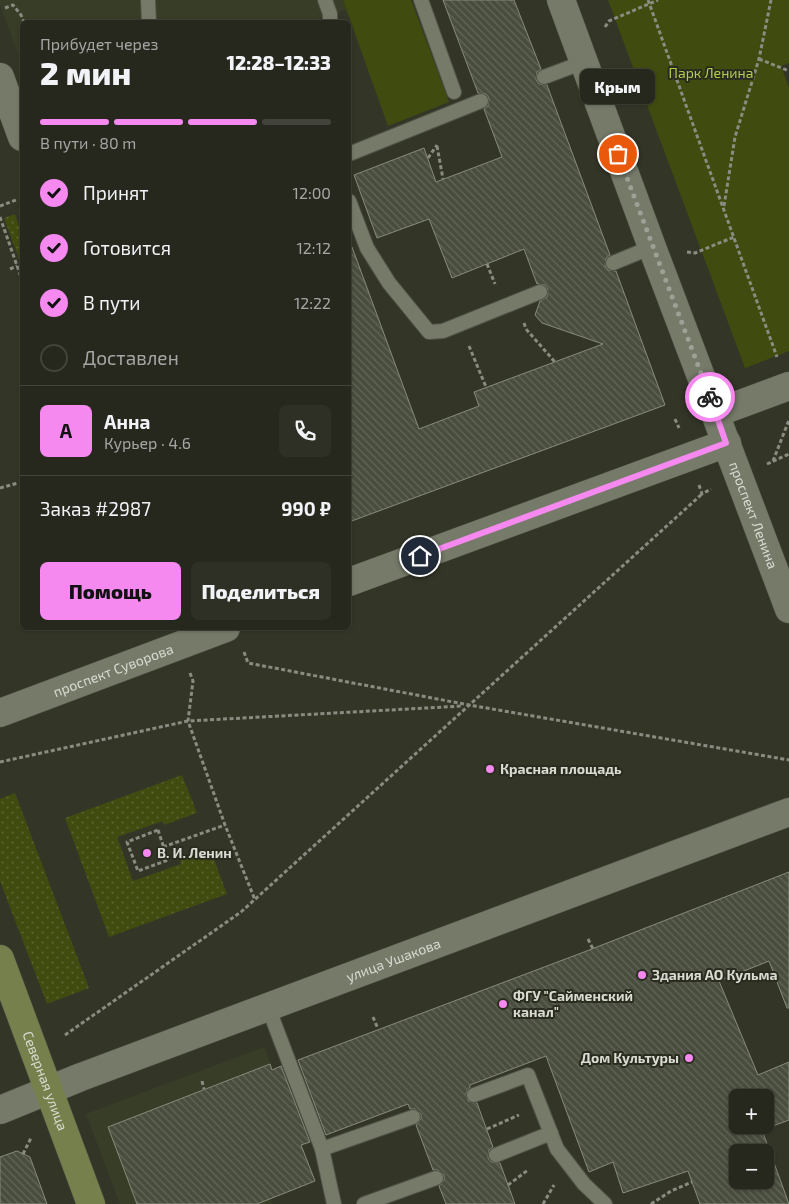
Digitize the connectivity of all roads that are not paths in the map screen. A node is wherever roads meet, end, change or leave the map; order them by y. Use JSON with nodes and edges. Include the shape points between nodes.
{"nodes":[{"id":1,"x":148,"y":0,"type":"edge"},
{"id":2,"x":325,"y":0,"type":"edge"},
{"id":3,"x":421,"y":0,"type":"edge"},
{"id":4,"x":561,"y":0,"type":"edge"},
{"id":5,"x":150,"y":20,"type":"edge"},
{"id":6,"x":330,"y":20,"type":"edge"},
{"id":7,"x":584,"y":62,"type":"junction"},
{"id":8,"x":0,"y":77,"type":"edge"},
{"id":9,"x":544,"y":77,"type":"dead end"},
{"id":10,"x":454,"y":92,"type":"dead end"},
{"id":11,"x":481,"y":101,"type":"dead end"},
{"id":12,"x":18,"y":110,"type":"edge"},
{"id":13,"x":20,"y":124,"type":"edge"},
{"id":14,"x":351,"y":153,"type":"edge"},
{"id":15,"x":351,"y":206,"type":"edge"},
{"id":16,"x":652,"y":247,"type":"junction"},
{"id":17,"x":613,"y":263,"type":"dead end"},
{"id":18,"x":540,"y":292,"type":"dead end"},
{"id":19,"x":784,"y":374,"type":"edge"},
{"id":20,"x":716,"y":414,"type":"junction"},
{"id":21,"x":726,"y":443,"type":"junction"},
{"id":22,"x":351,"y":581,"type":"edge"},
{"id":23,"x":789,"y":609,"type":"edge"},
{"id":24,"x":212,"y":630,"type":"edge"},
{"id":25,"x":0,"y":713,"type":"edge"},
{"id":26,"x":789,"y":812,"type":"edge"},
{"id":27,"x":0,"y":959,"type":"edge"},
{"id":28,"x":268,"y":1007,"type":"junction"},
{"id":29,"x":49,"y":1090,"type":"junction"},
{"id":30,"x":474,"y":1095,"type":"dead end"},
{"id":31,"x":0,"y":1110,"type":"edge"},
{"id":32,"x":413,"y":1117,"type":"dead end"},
{"id":33,"x":551,"y":1134,"type":"junction"},
{"id":34,"x":322,"y":1149,"type":"junction"},
{"id":35,"x":496,"y":1154,"type":"dead end"},
{"id":36,"x":436,"y":1178,"type":"dead end"},
{"id":37,"x":91,"y":1204,"type":"edge"},
{"id":38,"x":334,"y":1204,"type":"edge"},
{"id":39,"x":364,"y":1204,"type":"edge"},
{"id":40,"x":604,"y":1204,"type":"edge"}],
"edges":[{"from":1,"to":5,"type":"lane"},
{"from":2,"to":6,"type":"lane"},
{"from":3,"to":10,"type":"lane"},
{"from":4,"to":7,"type":"street","name":"проспект Ленина"},
{"from":7,"to":9,"type":"lane"},
{"from":7,"to":16,"type":"street","name":"проспект Ленина"},
{"from":8,"to":12,"type":"street"},
{"from":11,"to":14,"type":"lane"},
{"from":12,"to":13,"type":"street"},
{"from":15,"to":18,"type":"lane","via":[[367,248],[389,283],[429,332],[443,331]]},
{"from":16,"to":17,"type":"lane"},
{"from":16,"to":20,"type":"street","name":"проспект Ленина"},
{"from":19,"to":20,"type":"street"},
{"from":20,"to":21,"type":"street","name":"проспект Ленина"},
{"from":21,"to":22,"type":"street"},
{"from":21,"to":23,"type":"street","name":"проспект Ленина"},
{"from":24,"to":25,"type":"street","name":"проспект Суворова"},
{"from":26,"to":28,"type":"street","name":"улица Ушакова"},
{"from":27,"to":29,"type":"main road","name":"Северная улица"},
{"from":28,"to":29,"type":"street","name":"улица Ушакова"},
{"from":28,"to":34,"type":"lane"},
{"from":29,"to":31,"type":"street","name":"улица Ушакова"},
{"from":29,"to":37,"type":"main road","name":"Северная улица"},
{"from":30,"to":33,"type":"lane","via":[[528,1075]]},
{"from":32,"to":34,"type":"lane"},
{"from":33,"to":35,"type":"lane"},
{"from":33,"to":40,"type":"lane","via":[[557,1150]]},
{"from":34,"to":38,"type":"lane"},
{"from":36,"to":39,"type":"lane"}]}
